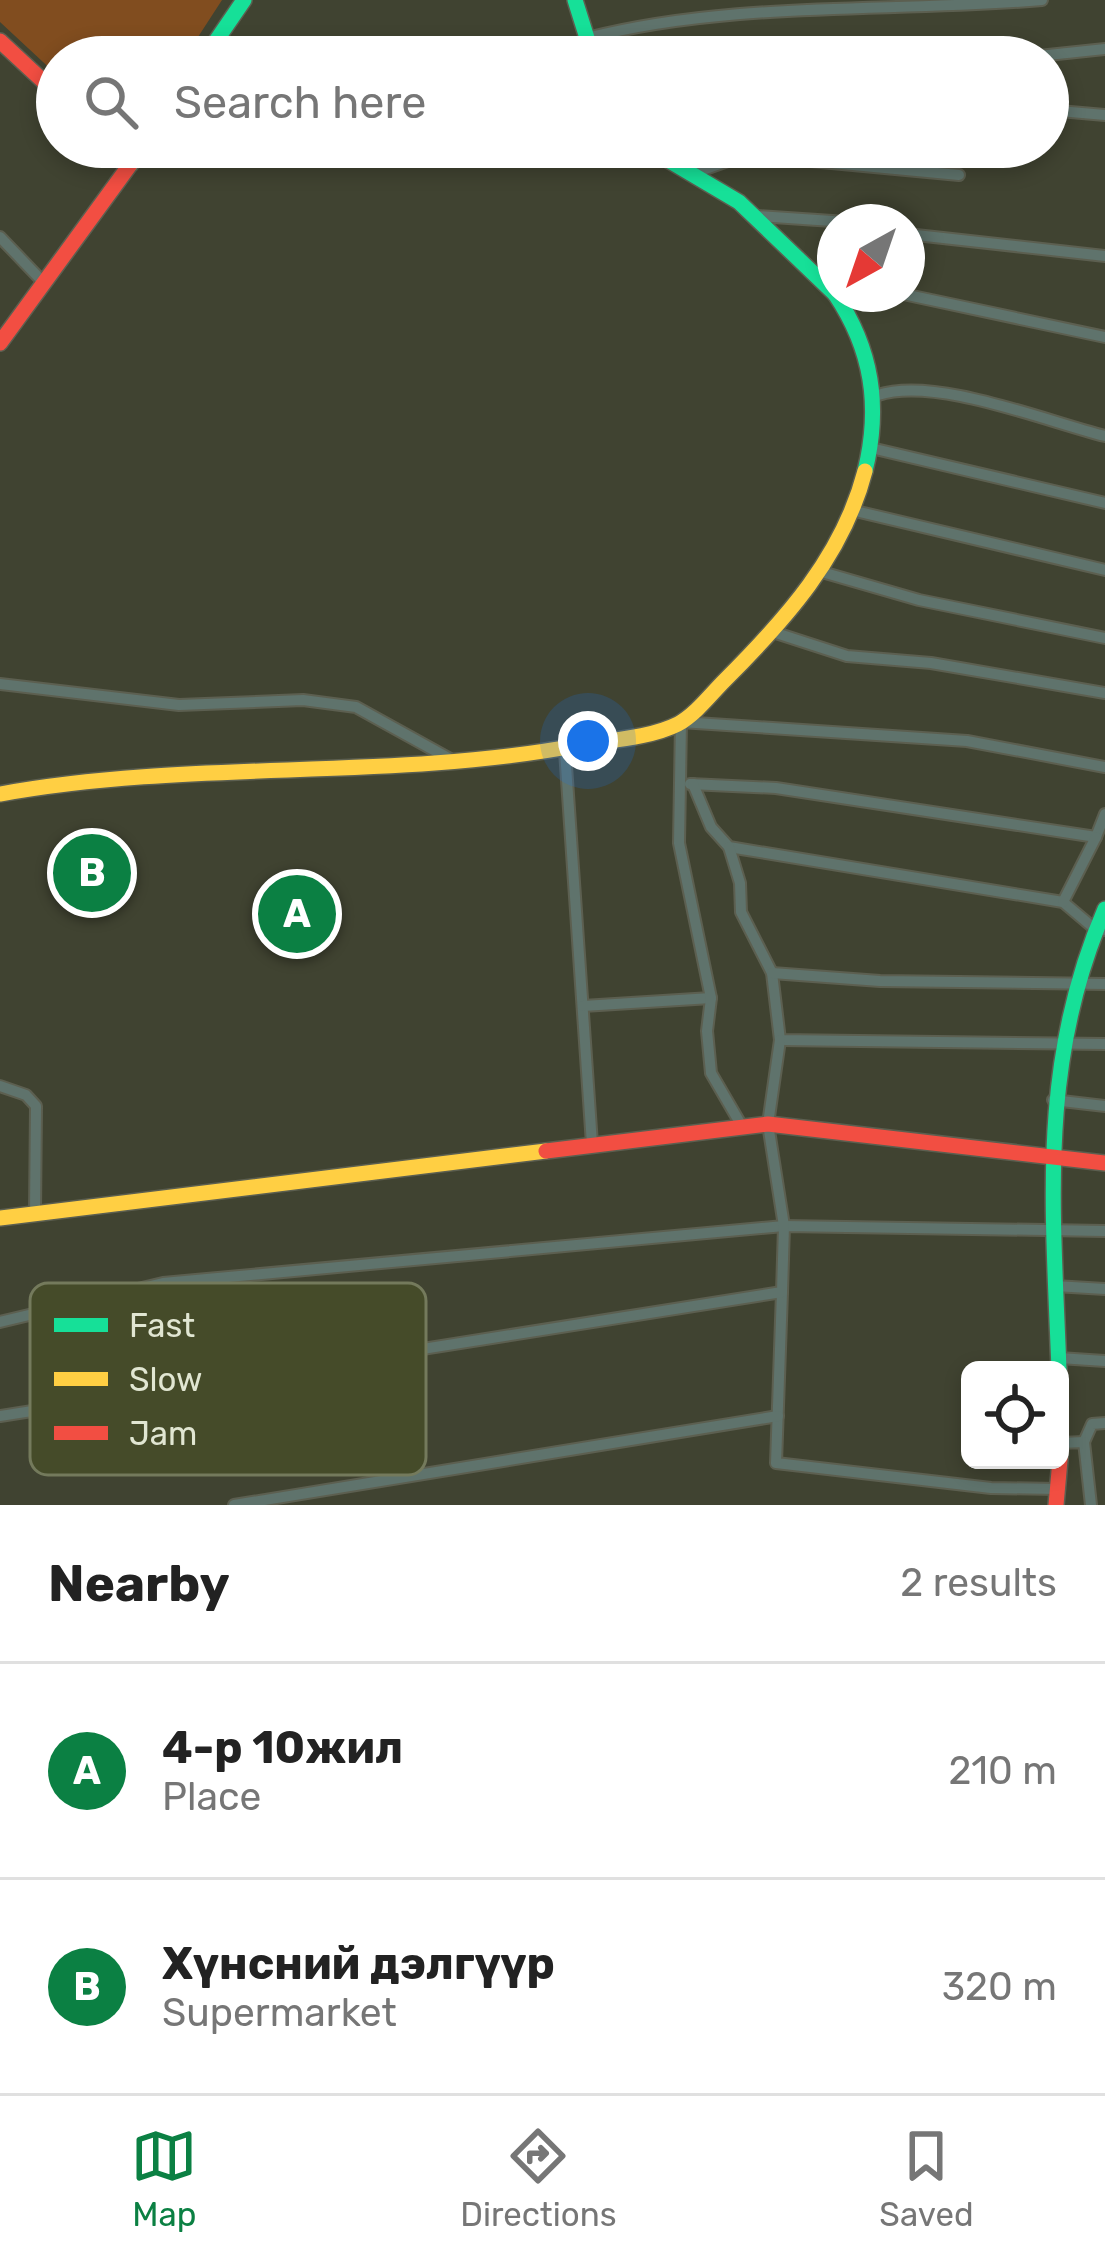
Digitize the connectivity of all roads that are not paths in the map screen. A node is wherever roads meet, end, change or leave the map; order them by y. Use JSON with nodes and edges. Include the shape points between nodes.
{"nodes":[{"id":1,"x":244,"y":0,"type":"edge"},
{"id":2,"x":575,"y":0,"type":"edge"},
{"id":3,"x":1042,"y":0,"type":"edge"},
{"id":4,"x":219,"y":36,"type":"edge"},
{"id":5,"x":586,"y":36,"type":"edge"},
{"id":6,"x":598,"y":36,"type":"edge"},
{"id":7,"x":0,"y":40,"type":"edge"},
{"id":8,"x":1105,"y":50,"type":"edge"},
{"id":9,"x":1069,"y":53,"type":"edge"},
{"id":10,"x":36,"y":74,"type":"edge"},
{"id":11,"x":1069,"y":112,"type":"edge"},
{"id":12,"x":1105,"y":115,"type":"edge"},
{"id":13,"x":128,"y":168,"type":"edge"},
{"id":14,"x":685,"y":168,"type":"edge"},
{"id":15,"x":708,"y":168,"type":"edge"},
{"id":16,"x":884,"y":168,"type":"edge"},
{"id":17,"x":697,"y":172,"type":"junction"},
{"id":18,"x":959,"y":175,"type":"dead end"},
{"id":19,"x":758,"y":216,"type":"junction"},
{"id":20,"x":817,"y":220,"type":"edge"},
{"id":21,"x":925,"y":236,"type":"edge"},
{"id":22,"x":0,"y":237,"type":"edge"},
{"id":23,"x":1105,"y":256,"type":"edge"},
{"id":24,"x":817,"y":267,"type":"edge"},
{"id":25,"x":44,"y":283,"type":"junction"},
{"id":26,"x":925,"y":299,"type":"edge"},
{"id":27,"x":849,"y":312,"type":"edge"},
{"id":28,"x":1105,"y":337,"type":"edge"},
{"id":29,"x":0,"y":343,"type":"edge"},
{"id":30,"x":878,"y":395,"type":"junction"},
{"id":31,"x":1105,"y":436,"type":"edge"},
{"id":32,"x":871,"y":448,"type":"junction"},
{"id":33,"x":1105,"y":503,"type":"edge"},
{"id":34,"x":851,"y":510,"type":"junction"},
{"id":35,"x":1105,"y":570,"type":"edge"},
{"id":36,"x":822,"y":572,"type":"junction"},
{"id":37,"x":776,"y":633,"type":"junction"},
{"id":38,"x":1105,"y":638,"type":"edge"},
{"id":39,"x":0,"y":683,"type":"edge"},
{"id":40,"x":1105,"y":694,"type":"edge"},
{"id":41,"x":681,"y":722,"type":"junction"},
{"id":42,"x":565,"y":751,"type":"junction"},
{"id":43,"x":458,"y":764,"type":"junction"},
{"id":44,"x":1105,"y":767,"type":"edge"},
{"id":45,"x":687,"y":784,"type":"junction"},
{"id":46,"x":0,"y":794,"type":"edge"},
{"id":47,"x":1105,"y":814,"type":"edge"},
{"id":48,"x":1096,"y":837,"type":"junction"},
{"id":49,"x":729,"y":847,"type":"junction"},
{"id":50,"x":1063,"y":902,"type":"junction"},
{"id":51,"x":1105,"y":909,"type":"edge"},
{"id":52,"x":1100,"y":929,"type":"edge"},
{"id":53,"x":772,"y":973,"type":"junction"},
{"id":54,"x":1076,"y":980,"type":"junction"},
{"id":55,"x":1105,"y":984,"type":"edge"},
{"id":56,"x":711,"y":998,"type":"junction"},
{"id":57,"x":583,"y":1006,"type":"junction"},
{"id":58,"x":779,"y":1040,"type":"junction"},
{"id":59,"x":1062,"y":1040,"type":"junction"},
{"id":60,"x":1105,"y":1044,"type":"edge"},
{"id":61,"x":0,"y":1086,"type":"edge"},
{"id":62,"x":1053,"y":1100,"type":"junction"},
{"id":63,"x":1105,"y":1106,"type":"edge"},
{"id":64,"x":769,"y":1124,"type":"junction"},
{"id":65,"x":742,"y":1128,"type":"junction"},
{"id":66,"x":592,"y":1144,"type":"junction"},
{"id":67,"x":1050,"y":1160,"type":"junction"},
{"id":68,"x":1105,"y":1163,"type":"edge"},
{"id":69,"x":35,"y":1213,"type":"junction"},
{"id":70,"x":0,"y":1218,"type":"edge"},
{"id":71,"x":784,"y":1226,"type":"junction"},
{"id":72,"x":1054,"y":1226,"type":"junction"},
{"id":73,"x":1105,"y":1231,"type":"edge"},
{"id":74,"x":163,"y":1283,"type":"edge"},
{"id":75,"x":1055,"y":1286,"type":"junction"},
{"id":76,"x":1105,"y":1289,"type":"edge"},
{"id":77,"x":782,"y":1292,"type":"junction"},
{"id":78,"x":30,"y":1315,"type":"edge"},
{"id":79,"x":0,"y":1322,"type":"edge"},
{"id":80,"x":426,"y":1348,"type":"edge"},
{"id":81,"x":1059,"y":1361,"type":"edge"},
{"id":82,"x":1105,"y":1361,"type":"edge"},
{"id":83,"x":1069,"y":1363,"type":"edge"},
{"id":84,"x":30,"y":1411,"type":"edge"},
{"id":85,"x":0,"y":1416,"type":"edge"},
{"id":86,"x":778,"y":1416,"type":"junction"},
{"id":87,"x":1105,"y":1423,"type":"edge"},
{"id":88,"x":1084,"y":1442,"type":"junction"},
{"id":89,"x":1069,"y":1443,"type":"edge"},
{"id":90,"x":426,"y":1474,"type":"edge"},
{"id":91,"x":417,"y":1475,"type":"edge"},
{"id":92,"x":1090,"y":1487,"type":"junction"},
{"id":93,"x":1105,"y":1490,"type":"edge"},
{"id":94,"x":1057,"y":1497,"type":"edge"},
{"id":95,"x":234,"y":1505,"type":"edge"},
{"id":96,"x":1091,"y":1505,"type":"edge"}],
"edges":[{"from":1,"to":4,"type":"street"},
{"from":2,"to":5,"type":"street"},
{"from":3,"to":6,"type":"street","via":[[783,8]]},
{"from":7,"to":10,"type":"street"},
{"from":8,"to":9,"type":"street"},
{"from":11,"to":12,"type":"street"},
{"from":13,"to":25,"type":"street"},
{"from":14,"to":17,"type":"street"},
{"from":15,"to":17,"type":"street"},
{"from":16,"to":18,"type":"street"},
{"from":17,"to":19,"type":"street"},
{"from":19,"to":20,"type":"street"},
{"from":19,"to":24,"type":"street"},
{"from":21,"to":23,"type":"street"},
{"from":22,"to":25,"type":"street"},
{"from":25,"to":29,"type":"street"},
{"from":26,"to":28,"type":"street"},
{"from":27,"to":30,"type":"street"},
{"from":30,"to":31,"type":"street","via":[[898,388],[952,396]]},
{"from":30,"to":32,"type":"street"},
{"from":32,"to":33,"type":"street"},
{"from":32,"to":34,"type":"street"},
{"from":34,"to":35,"type":"street"},
{"from":34,"to":36,"type":"street"},
{"from":36,"to":37,"type":"street"},
{"from":36,"to":38,"type":"street"},
{"from":37,"to":40,"type":"street","via":[[847,656]]},
{"from":37,"to":41,"type":"street"},
{"from":39,"to":43,"type":"street","via":[[179,704],[303,700],[356,707]]},
{"from":41,"to":42,"type":"street"},
{"from":41,"to":44,"type":"street","via":[[967,741]]},
{"from":41,"to":45,"type":"street"},
{"from":42,"to":43,"type":"street"},
{"from":42,"to":57,"type":"street"},
{"from":43,"to":46,"type":"street","via":[[153,770]]},
{"from":45,"to":48,"type":"street","via":[[776,788]]},
{"from":45,"to":49,"type":"street"},
{"from":45,"to":56,"type":"street","via":[[680,843]]},
{"from":47,"to":48,"type":"street"},
{"from":48,"to":50,"type":"street"},
{"from":49,"to":50,"type":"street"},
{"from":49,"to":53,"type":"street","via":[[741,912]]},
{"from":50,"to":52,"type":"street"},
{"from":51,"to":52,"type":"street"},
{"from":52,"to":54,"type":"street"},
{"from":53,"to":54,"type":"street"},
{"from":53,"to":58,"type":"street"},
{"from":54,"to":55,"type":"street"},
{"from":54,"to":59,"type":"street"},
{"from":56,"to":57,"type":"street"},
{"from":56,"to":65,"type":"street","via":[[712,1073]]},
{"from":57,"to":66,"type":"street"},
{"from":58,"to":59,"type":"street"},
{"from":58,"to":64,"type":"street"},
{"from":59,"to":60,"type":"street"},
{"from":59,"to":62,"type":"street"},
{"from":61,"to":69,"type":"street","via":[[36,1106]]},
{"from":62,"to":63,"type":"street"},
{"from":62,"to":67,"type":"street"},
{"from":64,"to":65,"type":"street"},
{"from":64,"to":67,"type":"street"},
{"from":64,"to":71,"type":"street"},
{"from":65,"to":66,"type":"street"},
{"from":66,"to":69,"type":"street"},
{"from":67,"to":68,"type":"street"},
{"from":67,"to":72,"type":"street"},
{"from":69,"to":70,"type":"street"},
{"from":71,"to":72,"type":"street"},
{"from":71,"to":74,"type":"street"},
{"from":71,"to":77,"type":"street"},
{"from":72,"to":73,"type":"street"},
{"from":72,"to":75,"type":"street"},
{"from":75,"to":76,"type":"street"},
{"from":75,"to":81,"type":"street"},
{"from":77,"to":80,"type":"street"},
{"from":77,"to":86,"type":"street"},
{"from":78,"to":79,"type":"street"},
{"from":82,"to":83,"type":"street"},
{"from":84,"to":85,"type":"street"},
{"from":86,"to":90,"type":"street"},
{"from":86,"to":94,"type":"street","via":[[776,1463]]},
{"from":87,"to":88,"type":"street","via":[[1092,1424]]},
{"from":88,"to":89,"type":"street"},
{"from":88,"to":92,"type":"street"},
{"from":91,"to":95,"type":"street"},
{"from":92,"to":93,"type":"street"},
{"from":92,"to":96,"type":"street"}]}
